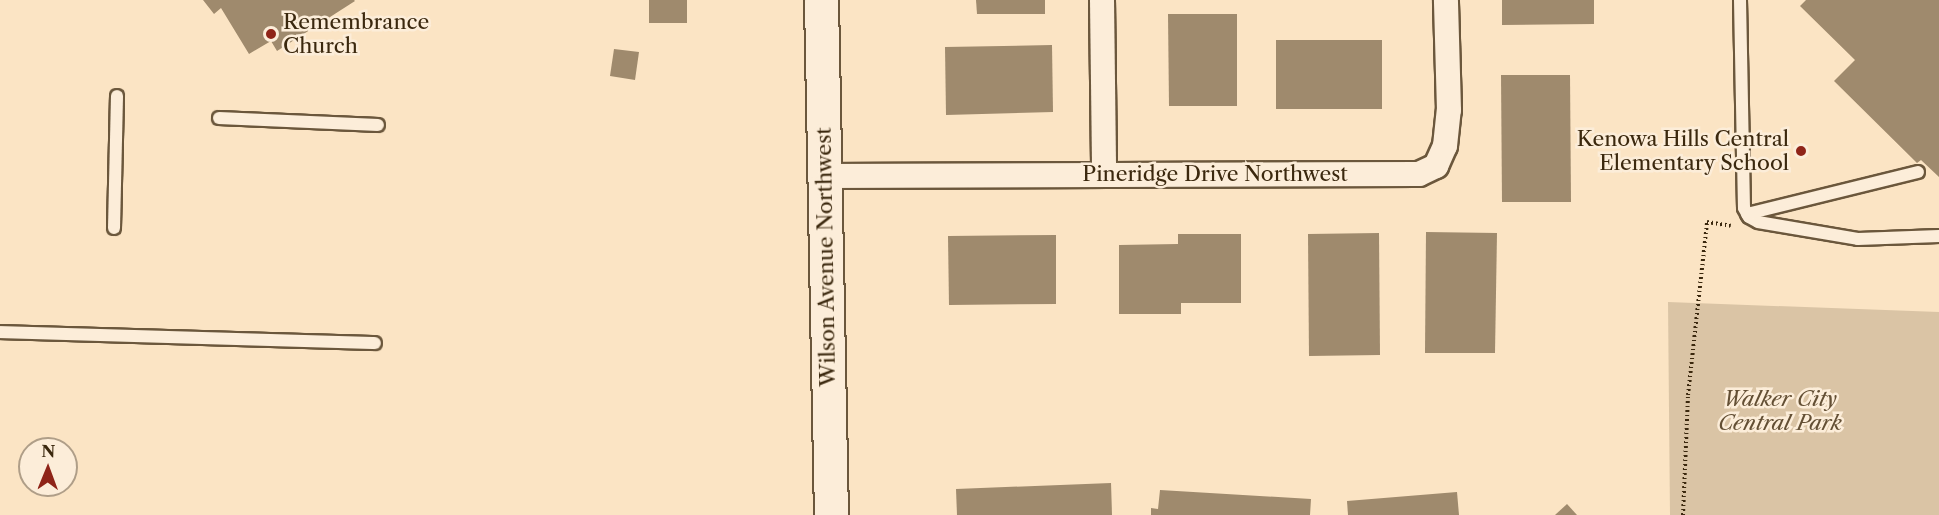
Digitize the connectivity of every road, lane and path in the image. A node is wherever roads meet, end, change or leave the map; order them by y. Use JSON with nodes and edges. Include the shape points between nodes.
{"nodes":[{"id":1,"x":821,"y":0,"type":"edge"},
{"id":2,"x":1102,"y":0,"type":"edge"},
{"id":3,"x":1446,"y":0,"type":"edge"},
{"id":4,"x":1740,"y":0,"type":"edge"},
{"id":5,"x":117,"y":96,"type":"dead end"},
{"id":6,"x":219,"y":118,"type":"dead end"},
{"id":7,"x":378,"y":125,"type":"dead end"},
{"id":8,"x":1918,"y":172,"type":"dead end"},
{"id":9,"x":1104,"y":174,"type":"junction"},
{"id":10,"x":825,"y":176,"type":"junction"},
{"id":11,"x":1747,"y":214,"type":"junction"},
{"id":12,"x":1739,"y":227,"type":"dead end"},
{"id":13,"x":114,"y":228,"type":"dead end"},
{"id":14,"x":1939,"y":236,"type":"edge"},
{"id":15,"x":0,"y":332,"type":"edge"},
{"id":16,"x":375,"y":344,"type":"dead end"},
{"id":17,"x":831,"y":515,"type":"edge"},
{"id":18,"x":1683,"y":515,"type":"edge"}],
"edges":[{"from":1,"to":10,"type":"main road","name":"Wilson Avenue Northwest"},
{"from":2,"to":9,"type":"street"},
{"from":3,"to":9,"type":"street","name":"Pineridge Drive Northwest","via":[[1449,110],[1445,146],[1436,166],[1419,174]]},
{"from":4,"to":11,"type":"lane"},
{"from":5,"to":13,"type":"lane"},
{"from":6,"to":7,"type":"lane"},
{"from":8,"to":11,"type":"lane"},
{"from":9,"to":10,"type":"street","name":"Pineridge Drive Northwest"},
{"from":10,"to":17,"type":"main road","name":"Wilson Avenue Northwest"},
{"from":11,"to":14,"type":"lane","via":[[1758,222],[1858,239]]},
{"from":12,"to":18,"type":"path","via":[[1707,222],[1688,395]]},
{"from":15,"to":16,"type":"lane"}]}
